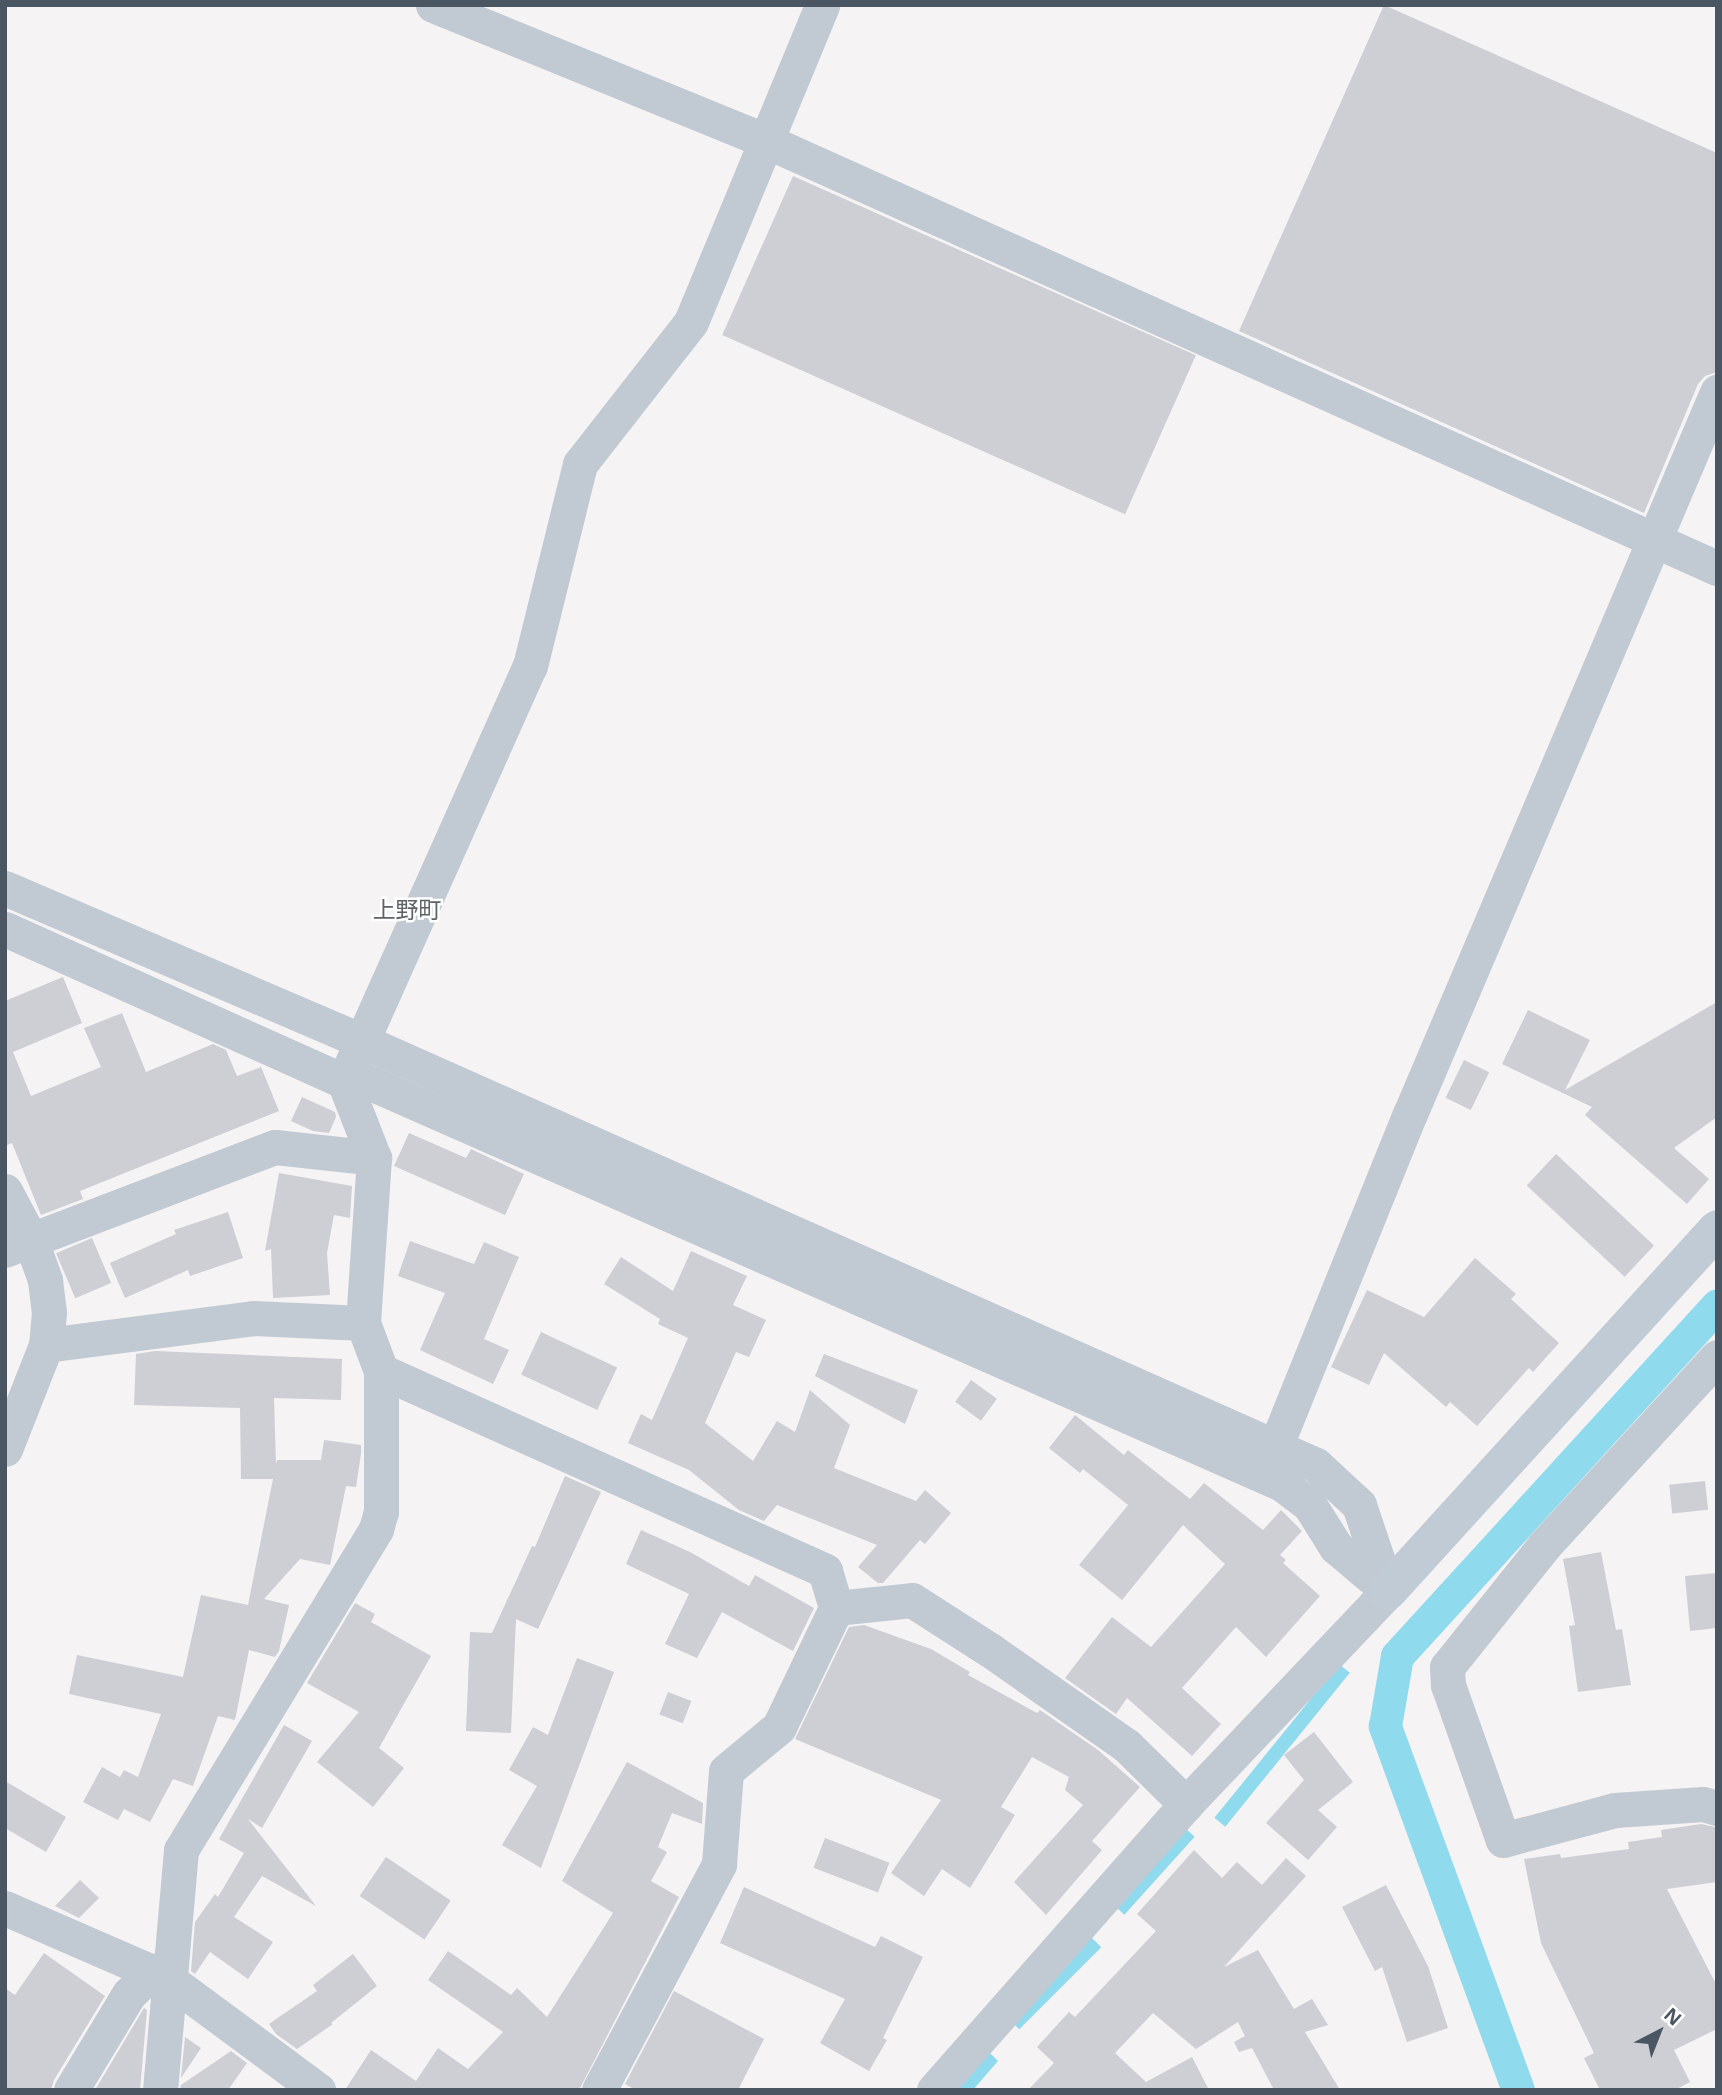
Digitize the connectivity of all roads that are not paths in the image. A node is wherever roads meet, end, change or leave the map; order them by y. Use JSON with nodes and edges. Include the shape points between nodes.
{"nodes":[{"id":1,"x":433,"y":5,"type":"edge"},
{"id":2,"x":822,"y":5,"type":"edge"},
{"id":3,"x":764,"y":140,"type":"junction"},
{"id":4,"x":1717,"y":391,"type":"edge"},
{"id":5,"x":1655,"y":539,"type":"junction"},
{"id":6,"x":1717,"y":568,"type":"edge"},
{"id":7,"x":5,"y":888,"type":"edge"},
{"id":8,"x":5,"y":929,"type":"edge"},
{"id":9,"x":362,"y":1041,"type":"junction"},
{"id":10,"x":346,"y":1077,"type":"junction"},
{"id":11,"x":374,"y":1158,"type":"junction"},
{"id":12,"x":5,"y":1191,"type":"edge"},
{"id":13,"x":1717,"y":1229,"type":"edge"},
{"id":14,"x":18,"y":1244,"type":"edge"},
{"id":15,"x":965,"y":1307,"type":"junction"},
{"id":16,"x":363,"y":1323,"type":"junction"},
{"id":17,"x":953,"y":1340,"type":"junction"},
{"id":18,"x":46,"y":1345,"type":"junction"},
{"id":19,"x":1062,"y":1350,"type":"junction"},
{"id":20,"x":1717,"y":1357,"type":"edge"},
{"id":21,"x":381,"y":1371,"type":"junction"},
{"id":22,"x":1048,"y":1382,"type":"junction"},
{"id":23,"x":1276,"y":1445,"type":"junction"},
{"id":24,"x":5,"y":1449,"type":"edge"},
{"id":25,"x":1388,"y":1591,"type":"junction"},
{"id":26,"x":836,"y":1608,"type":"junction"},
{"id":27,"x":1186,"y":1804,"type":"junction"},
{"id":28,"x":1717,"y":1808,"type":"edge"},
{"id":29,"x":5,"y":1908,"type":"edge"},
{"id":30,"x":161,"y":1975,"type":"junction"},
{"id":31,"x":71,"y":2090,"type":"edge"},
{"id":32,"x":160,"y":2090,"type":"edge"},
{"id":33,"x":318,"y":2090,"type":"edge"},
{"id":34,"x":599,"y":2090,"type":"edge"},
{"id":35,"x":934,"y":2090,"type":"edge"}],
"edges":[{"from":1,"to":3,"type":"street"},
{"from":2,"to":3,"type":"street"},
{"from":3,"to":5,"type":"street"},
{"from":3,"to":9,"type":"street","via":[[691,322],[580,464],[530,666]]},
{"from":4,"to":5,"type":"street"},
{"from":5,"to":6,"type":"street"},
{"from":5,"to":23,"type":"street","via":[[1410,1114]]},
{"from":7,"to":9,"type":"street"},
{"from":8,"to":10,"type":"street"},
{"from":9,"to":10,"type":"street"},
{"from":9,"to":15,"type":"street"},
{"from":10,"to":11,"type":"street"},
{"from":10,"to":17,"type":"street"},
{"from":11,"to":14,"type":"street","via":[[275,1147]]},
{"from":11,"to":16,"type":"street"},
{"from":12,"to":14,"type":"street"},
{"from":13,"to":25,"type":"street"},
{"from":14,"to":18,"type":"street","via":[[46,1290]]},
{"from":15,"to":17,"type":"street"},
{"from":15,"to":19,"type":"street"},
{"from":16,"to":18,"type":"street","via":[[253,1318]]},
{"from":16,"to":21,"type":"street"},
{"from":17,"to":22,"type":"street"},
{"from":18,"to":24,"type":"street"},
{"from":19,"to":22,"type":"street"},
{"from":19,"to":23,"type":"street"},
{"from":20,"to":28,"type":"street","via":[[1544,1546],[1447,1667],[1448,1685],[1503,1840],[1615,1810],[1703,1804]]},
{"from":21,"to":26,"type":"street","via":[[825,1571]]},
{"from":21,"to":30,"type":"street","via":[[381,1512],[376,1529],[181,1850]]},
{"from":22,"to":25,"type":"street","via":[[1282,1484],[1309,1504],[1336,1547]]},
{"from":23,"to":25,"type":"street","via":[[1316,1465],[1359,1504]]},
{"from":25,"to":27,"type":"street"},
{"from":26,"to":27,"type":"street","via":[[912,1601],[1127,1745]]},
{"from":26,"to":34,"type":"street","via":[[779,1727],[726,1772],[719,1864]]},
{"from":27,"to":35,"type":"street"},
{"from":29,"to":30,"type":"street"},
{"from":30,"to":31,"type":"street","via":[[129,1994]]},
{"from":30,"to":32,"type":"street"},
{"from":30,"to":33,"type":"street"}]}
